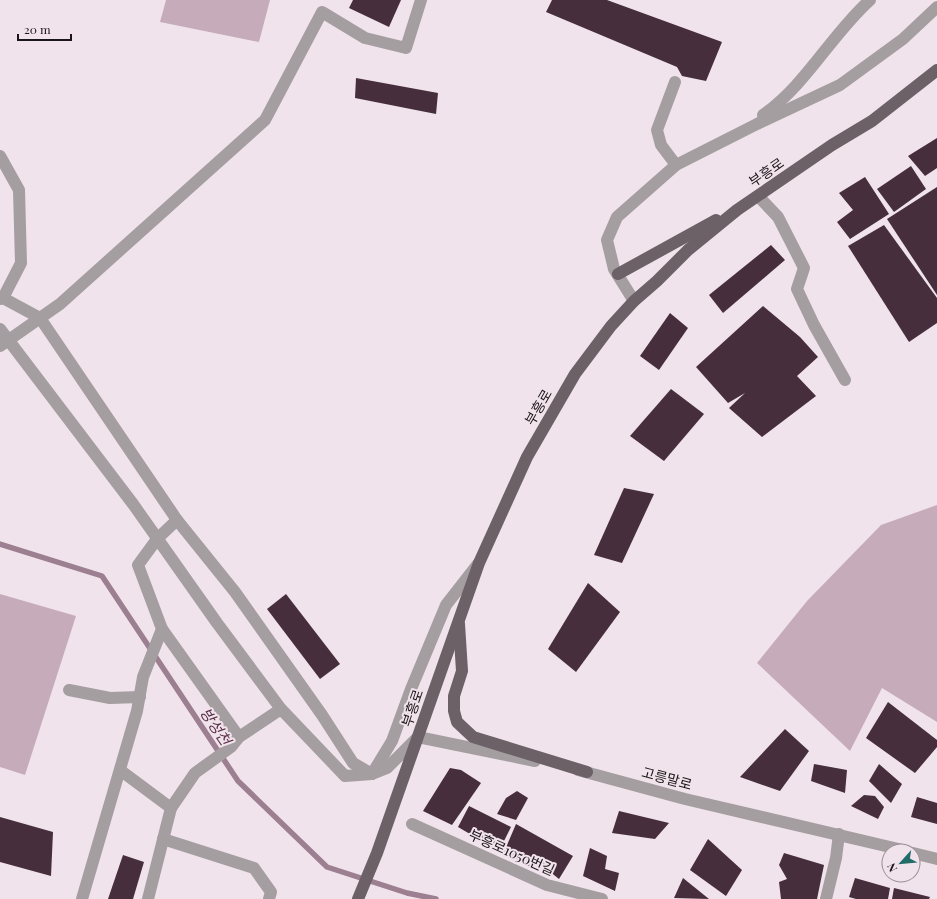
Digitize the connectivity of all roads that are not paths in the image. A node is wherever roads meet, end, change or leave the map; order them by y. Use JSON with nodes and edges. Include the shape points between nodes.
{"nodes":[{"id":1,"x":421,"y":0,"type":"edge"},
{"id":2,"x":870,"y":0,"type":"edge"},
{"id":3,"x":322,"y":6,"type":"edge"},
{"id":4,"x":937,"y":7,"type":"edge"},
{"id":5,"x":937,"y":70,"type":"edge"},
{"id":6,"x":675,"y":82,"type":"dead end"},
{"id":7,"x":732,"y":136,"type":"junction"},
{"id":8,"x":0,"y":156,"type":"edge"},
{"id":9,"x":676,"y":165,"type":"junction"},
{"id":10,"x":758,"y":196,"type":"junction"},
{"id":11,"x":737,"y":210,"type":"junction"},
{"id":12,"x":618,"y":274,"type":"junction"},
{"id":13,"x":1,"y":299,"type":"edge"},
{"id":14,"x":634,"y":301,"type":"junction"},
{"id":15,"x":40,"y":318,"type":"junction"},
{"id":16,"x":0,"y":329,"type":"edge"},
{"id":17,"x":5,"y":342,"type":"edge"},
{"id":18,"x":846,"y":380,"type":"dead end"},
{"id":19,"x":177,"y":520,"type":"junction"},
{"id":20,"x":157,"y":539,"type":"junction"},
{"id":21,"x":479,"y":563,"type":"junction"},
{"id":22,"x":458,"y":620,"type":"junction"},
{"id":23,"x":160,"y":634,"type":"junction"},
{"id":24,"x":69,"y":690,"type":"dead end"},
{"id":25,"x":140,"y":697,"type":"junction"},
{"id":26,"x":281,"y":709,"type":"junction"},
{"id":27,"x":418,"y":737,"type":"junction"},
{"id":28,"x":235,"y":742,"type":"junction"},
{"id":29,"x":120,"y":770,"type":"junction"},
{"id":30,"x":587,"y":772,"type":"junction"},
{"id":31,"x":372,"y":774,"type":"junction"},
{"id":32,"x":171,"y":808,"type":"junction"},
{"id":33,"x":412,"y":824,"type":"dead end"},
{"id":34,"x":839,"y":834,"type":"junction"},
{"id":35,"x":163,"y":839,"type":"junction"},
{"id":36,"x":881,"y":844,"type":"edge"},
{"id":37,"x":921,"y":855,"type":"edge"},
{"id":38,"x":937,"y":859,"type":"edge"},
{"id":39,"x":82,"y":899,"type":"edge"},
{"id":40,"x":148,"y":899,"type":"edge"},
{"id":41,"x":269,"y":899,"type":"edge"},
{"id":42,"x":358,"y":899,"type":"edge"},
{"id":43,"x":602,"y":899,"type":"edge"},
{"id":44,"x":826,"y":899,"type":"edge"}],
"edges":[{"from":1,"to":3,"type":"street","via":[[406,48],[365,38]]},
{"from":2,"to":7,"type":"street","via":[[779,104]]},
{"from":3,"to":15,"type":"street","via":[[265,120],[60,304]]},
{"from":4,"to":7,"type":"street","via":[[903,39],[840,86]]},
{"from":5,"to":10,"type":"main road","name":"부흥로","via":[[872,121]]},
{"from":6,"to":9,"type":"street","via":[[657,130],[661,144]]},
{"from":7,"to":9,"type":"street"},
{"from":8,"to":13,"type":"street","via":[[19,190],[21,263]]},
{"from":9,"to":12,"type":"street","via":[[616,217],[607,240],[614,269]]},
{"from":10,"to":11,"type":"main road","name":"부흥로"},
{"from":10,"to":18,"type":"street","via":[[778,217],[804,268],[797,289]]},
{"from":11,"to":12,"type":"main road"},
{"from":11,"to":14,"type":"main road","name":"부흥로","via":[[688,250]]},
{"from":12,"to":14,"type":"street"},
{"from":13,"to":15,"type":"street"},
{"from":14,"to":21,"type":"main road","name":"부흥로","via":[[611,326],[575,374],[527,457]]},
{"from":15,"to":17,"type":"street"},
{"from":15,"to":19,"type":"street"},
{"from":16,"to":17,"type":"street"},
{"from":17,"to":20,"type":"street","via":[[133,504]]},
{"from":19,"to":20,"type":"street"},
{"from":19,"to":31,"type":"street","via":[[235,592],[322,715],[353,764]]},
{"from":20,"to":23,"type":"street","via":[[138,565]]},
{"from":20,"to":26,"type":"street"},
{"from":21,"to":22,"type":"main road","name":"부흥로"},
{"from":21,"to":31,"type":"street","via":[[446,605],[392,741]]},
{"from":22,"to":27,"type":"main road","name":"부흥로"},
{"from":22,"to":30,"type":"main road","via":[[462,671],[454,696],[457,722],[473,737]]},
{"from":23,"to":25,"type":"street","via":[[143,677]]},
{"from":23,"to":28,"type":"street"},
{"from":24,"to":25,"type":"street","via":[[110,698]]},
{"from":25,"to":29,"type":"street"},
{"from":26,"to":28,"type":"street"},
{"from":26,"to":31,"type":"street","via":[[345,776]]},
{"from":27,"to":30,"type":"street","name":"고릉말로"},
{"from":27,"to":31,"type":"street","via":[[387,768]]},
{"from":27,"to":42,"type":"main road","name":"부흥로"},
{"from":28,"to":32,"type":"street","via":[[195,773]]},
{"from":29,"to":32,"type":"street"},
{"from":29,"to":39,"type":"street"},
{"from":30,"to":34,"type":"street","name":"고릉말로","via":[[685,799]]},
{"from":32,"to":35,"type":"street"},
{"from":33,"to":43,"type":"street","name":"부흥로1050번길","via":[[547,885]]},
{"from":34,"to":36,"type":"street","name":"고릉말로"},
{"from":34,"to":44,"type":"street"},
{"from":35,"to":40,"type":"street"},
{"from":35,"to":41,"type":"street","via":[[254,868],[271,892]]},
{"from":37,"to":38,"type":"street"}]}
